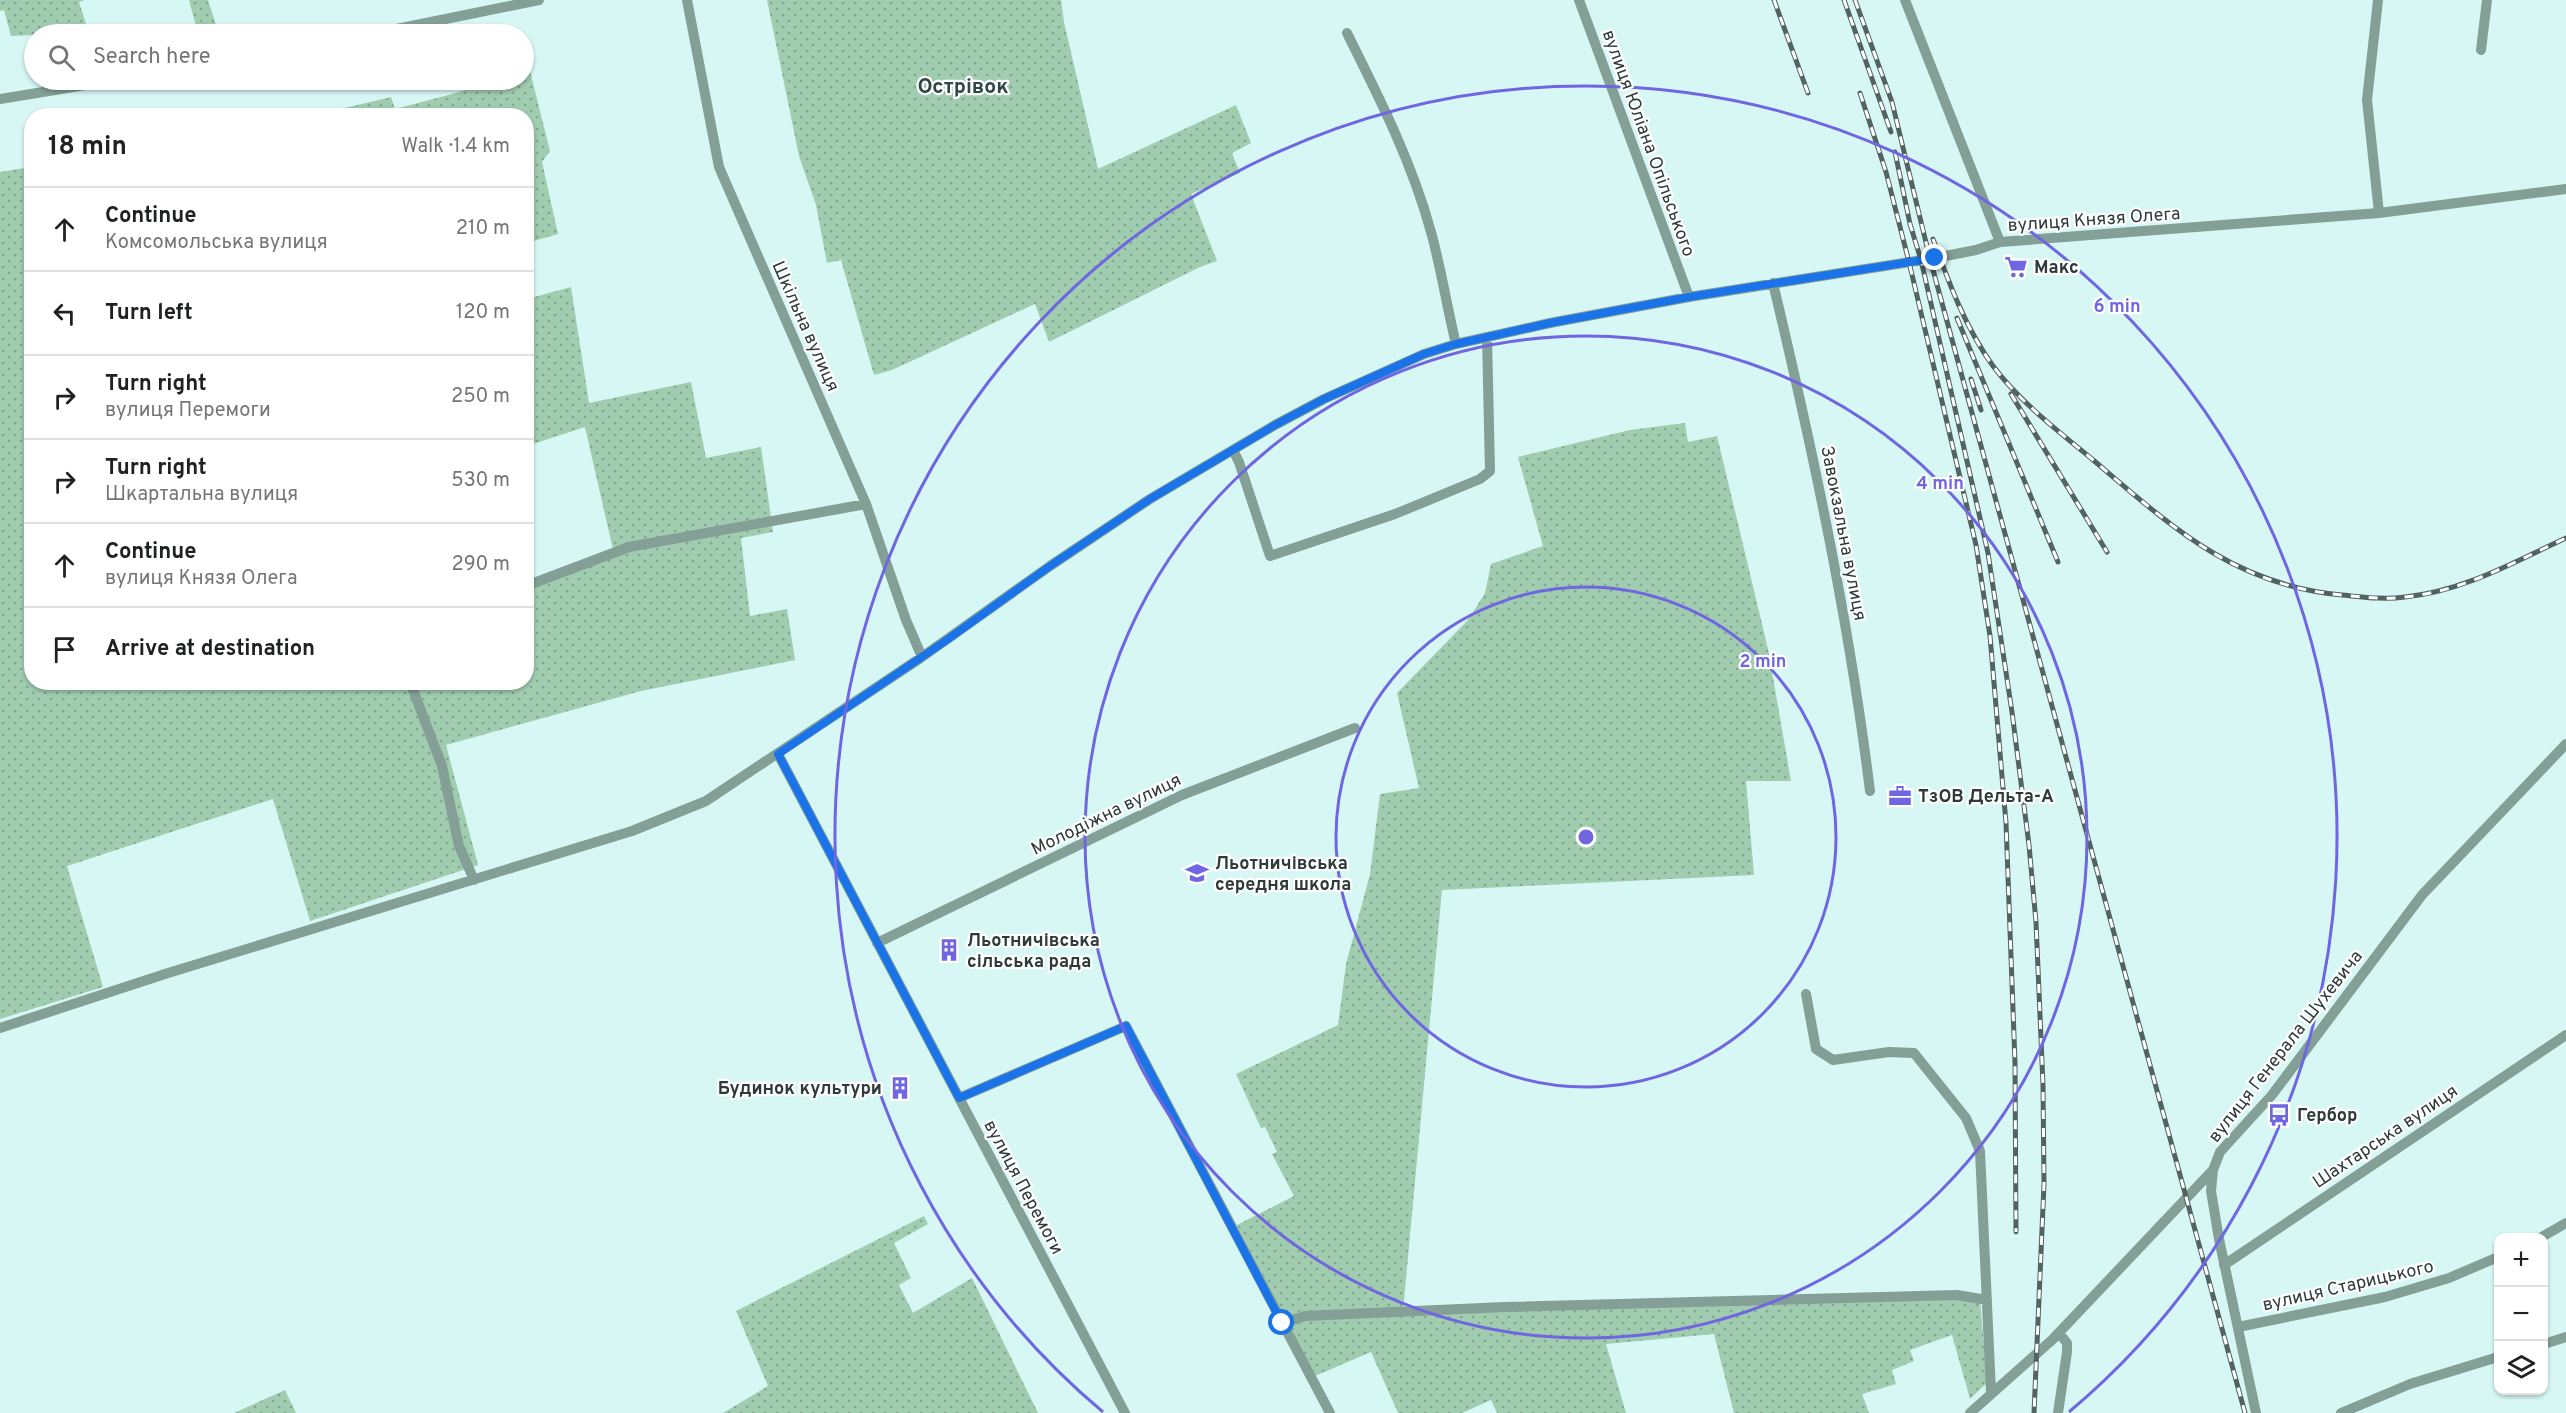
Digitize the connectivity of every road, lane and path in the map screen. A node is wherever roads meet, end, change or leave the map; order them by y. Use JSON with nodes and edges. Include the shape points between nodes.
{"nodes":[{"id":1,"x":539,"y":0,"type":"edge"},
{"id":2,"x":687,"y":0,"type":"edge"},
{"id":3,"x":1579,"y":0,"type":"edge"},
{"id":4,"x":1905,"y":0,"type":"edge"},
{"id":5,"x":2378,"y":0,"type":"edge"},
{"id":6,"x":2487,"y":0,"type":"edge"},
{"id":7,"x":421,"y":24,"type":"edge"},
{"id":8,"x":1347,"y":33,"type":"dead end"},
{"id":9,"x":2481,"y":50,"type":"dead end"},
{"id":10,"x":55,"y":90,"type":"edge"},
{"id":11,"x":0,"y":99,"type":"edge"},
{"id":12,"x":2566,"y":189,"type":"edge"},
{"id":13,"x":2379,"y":213,"type":"junction"},
{"id":14,"x":2000,"y":242,"type":"junction"},
{"id":15,"x":1773,"y":283,"type":"junction"},
{"id":16,"x":1689,"y":297,"type":"junction"},
{"id":17,"x":1487,"y":337,"type":"junction"},
{"id":18,"x":1456,"y":344,"type":"junction"},
{"id":19,"x":1233,"y":450,"type":"junction"},
{"id":20,"x":866,"y":504,"type":"junction"},
{"id":21,"x":534,"y":582,"type":"edge"},
{"id":22,"x":922,"y":657,"type":"junction"},
{"id":23,"x":413,"y":690,"type":"edge"},
{"id":24,"x":1355,"y":728,"type":"dead end"},
{"id":25,"x":2566,"y":744,"type":"edge"},
{"id":26,"x":778,"y":754,"type":"junction"},
{"id":27,"x":1870,"y":791,"type":"dead end"},
{"id":28,"x":474,"y":880,"type":"junction"},
{"id":29,"x":877,"y":943,"type":"junction"},
{"id":30,"x":1806,"y":994,"type":"dead end"},
{"id":31,"x":0,"y":1028,"type":"edge"},
{"id":32,"x":2566,"y":1035,"type":"edge"},
{"id":33,"x":959,"y":1098,"type":"junction"},
{"id":34,"x":2213,"y":1170,"type":"junction"},
{"id":35,"x":2566,"y":1223,"type":"edge"},
{"id":36,"x":2548,"y":1233,"type":"edge"},
{"id":37,"x":2494,"y":1259,"type":"edge"},
{"id":38,"x":2224,"y":1265,"type":"junction"},
{"id":39,"x":1987,"y":1300,"type":"junction"},
{"id":40,"x":1282,"y":1323,"type":"junction"},
{"id":41,"x":2238,"y":1328,"type":"junction"},
{"id":42,"x":2056,"y":1336,"type":"junction"},
{"id":43,"x":2566,"y":1337,"type":"edge"},
{"id":44,"x":2548,"y":1343,"type":"edge"},
{"id":45,"x":2494,"y":1359,"type":"edge"},
{"id":46,"x":1991,"y":1393,"type":"junction"},
{"id":47,"x":1125,"y":1413,"type":"edge"},
{"id":48,"x":1330,"y":1413,"type":"edge"},
{"id":49,"x":1970,"y":1413,"type":"edge"},
{"id":50,"x":2058,"y":1413,"type":"edge"},
{"id":51,"x":2256,"y":1413,"type":"edge"},
{"id":52,"x":2341,"y":1413,"type":"edge"}],
"edges":[{"from":1,"to":7,"type":"street"},
{"from":2,"to":20,"type":"street","name":"Шкільна вулиця","via":[[719,167]]},
{"from":3,"to":16,"type":"street","name":"вулиця Юліана Опільського"},
{"from":4,"to":14,"type":"street"},
{"from":5,"to":13,"type":"street","via":[[2367,99]]},
{"from":6,"to":9,"type":"street"},
{"from":8,"to":18,"type":"street","via":[[1385,110],[1419,195]]},
{"from":10,"to":11,"type":"street"},
{"from":12,"to":13,"type":"street","name":"вулиця Князя Олега"},
{"from":13,"to":14,"type":"street","name":"вулиця Князя Олега"},
{"from":14,"to":15,"type":"street","name":"вулиця Князя Олега","via":[[1930,259]]},
{"from":15,"to":16,"type":"street","name":"вулиця Князя Олега"},
{"from":15,"to":27,"type":"street","name":"Завокзальна вулиця","via":[[1814,458],[1856,685]]},
{"from":16,"to":17,"type":"street","name":"вулиця Князя Олега"},
{"from":17,"to":18,"type":"street","name":"вулиця Князя Олега"},
{"from":17,"to":19,"type":"street","via":[[1490,471],[1480,479],[1395,514],[1270,556]]},
{"from":18,"to":19,"type":"street","name":"вулиця Князя Олега","via":[[1424,354],[1324,399]]},
{"from":19,"to":22,"type":"street","name":"вулиця Князя Олега","via":[[1150,499]]},
{"from":20,"to":21,"type":"street","via":[[629,547]]},
{"from":20,"to":22,"type":"street","name":"Шкільна вулиця"},
{"from":22,"to":26,"type":"street","name":"вулиця Князя Олега"},
{"from":23,"to":28,"type":"street","via":[[442,766],[459,846]]},
{"from":24,"to":29,"type":"street","name":"Молодіжна вулиця","via":[[1182,795]]},
{"from":25,"to":34,"type":"street","name":"вулиця Генерала Шухевича","via":[[2422,895],[2278,1087],[2220,1152]]},
{"from":26,"to":28,"type":"street","name":"вулиця Князя Олега","via":[[706,801],[632,831]]},
{"from":26,"to":29,"type":"street","name":"вулиця Перемоги"},
{"from":28,"to":31,"type":"street","name":"вулиця Князя Олега"},
{"from":29,"to":33,"type":"street","name":"вулиця Перемоги"},
{"from":30,"to":39,"type":"street","via":[[1816,1049],[1833,1060],[1889,1052],[1914,1053],[1966,1118],[1980,1151]]},
{"from":32,"to":38,"type":"street","name":"Шахтарська вулиця"},
{"from":33,"to":40,"type":"street","via":[[1126,1026]]},
{"from":33,"to":47,"type":"street","name":"вулиця Перемоги"},
{"from":34,"to":38,"type":"street","via":[[2211,1191]]},
{"from":34,"to":42,"type":"street","name":"вулиця Генерала Шухевича"},
{"from":35,"to":36,"type":"street"},
{"from":37,"to":41,"type":"street","name":"вулиця Старицького","via":[[2449,1278],[2385,1297]]},
{"from":38,"to":41,"type":"street"},
{"from":39,"to":40,"type":"street","via":[[1957,1295],[1504,1307],[1305,1316]]},
{"from":39,"to":46,"type":"street"},
{"from":40,"to":48,"type":"street"},
{"from":41,"to":51,"type":"street"},
{"from":42,"to":46,"type":"street","name":"вулиця Генерала Шухевича"},
{"from":42,"to":50,"type":"street","via":[[2067,1343]]},
{"from":43,"to":44,"type":"street"},
{"from":45,"to":52,"type":"street","via":[[2410,1384]]},
{"from":46,"to":49,"type":"street","name":"вулиця Генерала Шухевича"}]}
